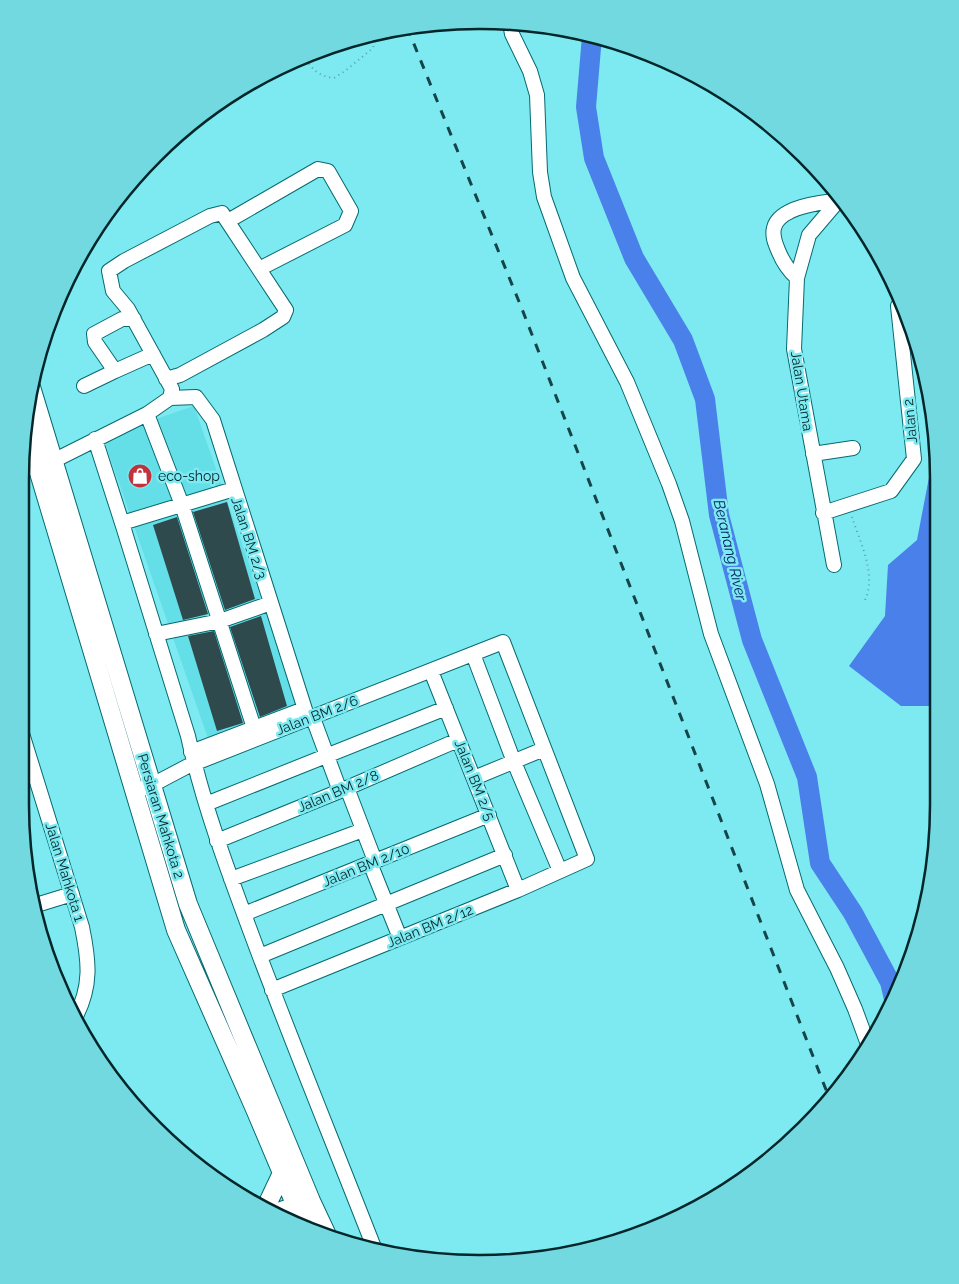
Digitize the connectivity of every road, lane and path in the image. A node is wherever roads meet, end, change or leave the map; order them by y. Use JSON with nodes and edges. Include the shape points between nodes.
{"nodes":[{"id":1,"x":511,"y":30,"type":"edge"},
{"id":2,"x":374,"y":41,"type":"edge"},
{"id":3,"x":308,"y":62,"type":"edge"},
{"id":4,"x":834,"y":201,"type":"edge"},
{"id":5,"x":837,"y":205,"type":"edge"},
{"id":6,"x":228,"y":221,"type":"junction"},
{"id":7,"x":259,"y":269,"type":"junction"},
{"id":8,"x":797,"y":278,"type":"junction"},
{"id":9,"x":899,"y":315,"type":"edge"},
{"id":10,"x":134,"y":320,"type":"junction"},
{"id":11,"x":153,"y":354,"type":"junction"},
{"id":12,"x":115,"y":371,"type":"junction"},
{"id":13,"x":166,"y":379,"type":"junction"},
{"id":14,"x":84,"y":386,"type":"dead end"},
{"id":15,"x":170,"y":398,"type":"junction"},
{"id":16,"x":36,"y":402,"type":"edge"},
{"id":17,"x":147,"y":414,"type":"junction"},
{"id":18,"x":95,"y":439,"type":"junction"},
{"id":19,"x":31,"y":445,"type":"edge"},
{"id":20,"x":852,"y":448,"type":"dead end"},
{"id":21,"x":813,"y":454,"type":"junction"},
{"id":22,"x":54,"y":461,"type":"junction"},
{"id":23,"x":234,"y":489,"type":"junction"},
{"id":24,"x":182,"y":505,"type":"junction"},
{"id":25,"x":848,"y":505,"type":"junction"},
{"id":26,"x":824,"y":513,"type":"junction"},
{"id":27,"x":122,"y":523,"type":"junction"},
{"id":28,"x":834,"y":565,"type":"dead end"},
{"id":29,"x":864,"y":600,"type":"dead end"},
{"id":30,"x":271,"y":603,"type":"junction"},
{"id":31,"x":220,"y":621,"type":"junction"},
{"id":32,"x":156,"y":634,"type":"junction"},
{"id":33,"x":473,"y":654,"type":"junction"},
{"id":34,"x":431,"y":671,"type":"junction"},
{"id":35,"x":446,"y":708,"type":"junction"},
{"id":36,"x":308,"y":715,"type":"junction"},
{"id":37,"x":254,"y":728,"type":"junction"},
{"id":38,"x":458,"y":740,"type":"junction"},
{"id":39,"x":544,"y":749,"type":"junction"},
{"id":40,"x":326,"y":756,"type":"junction"},
{"id":41,"x":193,"y":758,"type":"junction"},
{"id":42,"x":514,"y":762,"type":"junction"},
{"id":43,"x":29,"y":764,"type":"edge"},
{"id":44,"x":474,"y":778,"type":"junction"},
{"id":45,"x":152,"y":784,"type":"junction"},
{"id":46,"x":343,"y":790,"type":"junction"},
{"id":47,"x":134,"y":792,"type":"junction"},
{"id":48,"x":206,"y":804,"type":"junction"},
{"id":49,"x":489,"y":815,"type":"junction"},
{"id":50,"x":363,"y":830,"type":"junction"},
{"id":51,"x":217,"y":841,"type":"junction"},
{"id":52,"x":504,"y":855,"type":"junction"},
{"id":53,"x":372,"y":862,"type":"junction"},
{"id":54,"x":560,"y":871,"type":"junction"},
{"id":55,"x":231,"y":879,"type":"junction"},
{"id":56,"x":518,"y":890,"type":"junction"},
{"id":57,"x":72,"y":894,"type":"junction"},
{"id":58,"x":40,"y":904,"type":"edge"},
{"id":59,"x":387,"y":904,"type":"junction"},
{"id":60,"x":244,"y":914,"type":"junction"},
{"id":61,"x":400,"y":938,"type":"junction"},
{"id":62,"x":260,"y":956,"type":"junction"},
{"id":63,"x":272,"y":990,"type":"junction"},
{"id":64,"x":78,"y":1010,"type":"edge"},
{"id":65,"x":865,"y":1038,"type":"edge"},
{"id":66,"x":282,"y":1173,"type":"junction"},
{"id":67,"x":268,"y":1203,"type":"edge"},
{"id":68,"x":303,"y":1204,"type":"junction"},
{"id":69,"x":283,"y":1210,"type":"edge"},
{"id":70,"x":311,"y":1223,"type":"edge"},
{"id":71,"x":372,"y":1242,"type":"edge"}],
"edges":[{"from":1,"to":65,"type":"street","via":[[538,96],[540,172],[544,197],[574,278],[627,382],[670,484],[711,634],[767,784],[798,890],[838,968]]},
{"from":2,"to":3,"type":"path","via":[[373,48],[334,78],[321,76]]},
{"from":4,"to":8,"type":"street","via":[[798,207],[774,226],[773,239],[781,257]]},
{"from":5,"to":8,"type":"street","name":"Jalan Utama","via":[[809,235]]},
{"from":6,"to":7,"type":"street"},
{"from":6,"to":7,"type":"street","via":[[318,169],[328,171],[351,211],[345,225]]},
{"from":6,"to":10,"type":"street","via":[[222,213],[210,216],[109,272],[113,291]]},
{"from":7,"to":13,"type":"street","via":[[286,310],[283,317],[180,375]]},
{"from":8,"to":21,"type":"street","name":"Jalan Utama","via":[[794,349]]},
{"from":9,"to":25,"type":"street","name":"Jalan 2","via":[[914,460],[891,491]]},
{"from":10,"to":11,"type":"street"},
{"from":10,"to":12,"type":"street","via":[[122,319],[94,334],[95,342]]},
{"from":11,"to":12,"type":"street"},
{"from":11,"to":13,"type":"street"},
{"from":12,"to":14,"type":"street"},
{"from":13,"to":15,"type":"street","via":[[172,389]]},
{"from":15,"to":17,"type":"street"},
{"from":15,"to":23,"type":"street","name":"Jalan BM 2/3","via":[[196,397],[213,420]]},
{"from":16,"to":22,"type":"main road","name":"Persiaran Mahkota 2"},
{"from":17,"to":18,"type":"street"},
{"from":17,"to":24,"type":"street"},
{"from":18,"to":22,"type":"street"},
{"from":18,"to":27,"type":"street"},
{"from":19,"to":47,"type":"main road","name":"Persiaran Mahkota 2"},
{"from":20,"to":21,"type":"street"},
{"from":21,"to":26,"type":"street","name":"Jalan Utama"},
{"from":22,"to":45,"type":"main road","name":"Persiaran Mahkota 2"},
{"from":23,"to":24,"type":"street"},
{"from":23,"to":30,"type":"street","name":"Jalan BM 2/3"},
{"from":24,"to":27,"type":"street"},
{"from":24,"to":31,"type":"street"},
{"from":25,"to":26,"type":"street","name":"Jalan 2"},
{"from":25,"to":29,"type":"path","via":[[868,568],[868,592]]},
{"from":26,"to":28,"type":"street","name":"Jalan Utama"},
{"from":27,"to":32,"type":"street"},
{"from":30,"to":31,"type":"street"},
{"from":30,"to":36,"type":"street","name":"Jalan BM 2/3"},
{"from":31,"to":32,"type":"street"},
{"from":31,"to":37,"type":"street"},
{"from":32,"to":41,"type":"street"},
{"from":33,"to":34,"type":"street","name":"Jalan BM 2/6"},
{"from":33,"to":39,"type":"street","name":"Jalan BM 2/6","via":[[503,642]]},
{"from":33,"to":42,"type":"street"},
{"from":34,"to":35,"type":"street","name":"Jalan BM 2/5"},
{"from":34,"to":36,"type":"street","name":"Jalan BM 2/6"},
{"from":35,"to":38,"type":"street","name":"Jalan BM 2/5"},
{"from":35,"to":40,"type":"street"},
{"from":36,"to":37,"type":"street"},
{"from":36,"to":40,"type":"street","name":"Jalan BM 2/3"},
{"from":36,"to":41,"type":"street","name":"Jalan BM 2/6"},
{"from":37,"to":41,"type":"street"},
{"from":38,"to":44,"type":"street","name":"Jalan BM 2/5"},
{"from":38,"to":46,"type":"street","name":"Jalan BM 2/8"},
{"from":39,"to":42,"type":"street"},
{"from":39,"to":54,"type":"street","name":"Jalan BM 2/12","via":[[587,860]]},
{"from":40,"to":46,"type":"street","name":"Jalan BM 2/3"},
{"from":40,"to":48,"type":"street"},
{"from":41,"to":45,"type":"street","name":"Jalan BM 2/6"},
{"from":41,"to":48,"type":"street"},
{"from":42,"to":44,"type":"street"},
{"from":42,"to":54,"type":"street"},
{"from":43,"to":57,"type":"street","name":"Jalan Mahkota 1"},
{"from":44,"to":49,"type":"street","name":"Jalan BM 2/5"},
{"from":45,"to":47,"type":"street","name":"Jalan BM 2/6"},
{"from":45,"to":68,"type":"main road","name":"Persiaran Mahkota 2","via":[[188,904]]},
{"from":46,"to":50,"type":"street","name":"Jalan BM 2/3"},
{"from":46,"to":51,"type":"street","name":"Jalan BM 2/8"},
{"from":47,"to":66,"type":"main road","name":"Persiaran Mahkota 2","via":[[176,930]]},
{"from":48,"to":51,"type":"street"},
{"from":49,"to":52,"type":"street","name":"Jalan BM 2/5"},
{"from":49,"to":53,"type":"street","name":"Jalan BM 2/10"},
{"from":50,"to":53,"type":"street","name":"Jalan BM 2/3"},
{"from":50,"to":55,"type":"street"},
{"from":51,"to":55,"type":"street"},
{"from":52,"to":56,"type":"street","name":"Jalan BM 2/5"},
{"from":52,"to":59,"type":"street"},
{"from":53,"to":59,"type":"street","name":"Jalan BM 2/3"},
{"from":53,"to":60,"type":"street","name":"Jalan BM 2/10"},
{"from":54,"to":56,"type":"street","name":"Jalan BM 2/12"},
{"from":55,"to":60,"type":"street"},
{"from":56,"to":61,"type":"street","name":"Jalan BM 2/12"},
{"from":57,"to":58,"type":"street"},
{"from":57,"to":64,"type":"street","name":"Jalan Mahkota 1","via":[[88,955],[85,996]]},
{"from":59,"to":61,"type":"street","name":"Jalan BM 2/3"},
{"from":59,"to":62,"type":"street"},
{"from":60,"to":62,"type":"street"},
{"from":61,"to":63,"type":"street","name":"Jalan BM 2/12"},
{"from":62,"to":63,"type":"street"},
{"from":63,"to":71,"type":"street"},
{"from":66,"to":67,"type":"main road"},
{"from":66,"to":68,"type":"main road","name":"Persiaran Mahkota 2"},
{"from":68,"to":69,"type":"main road"},
{"from":68,"to":70,"type":"main road","name":"Persiaran Mahkota 2"}]}
